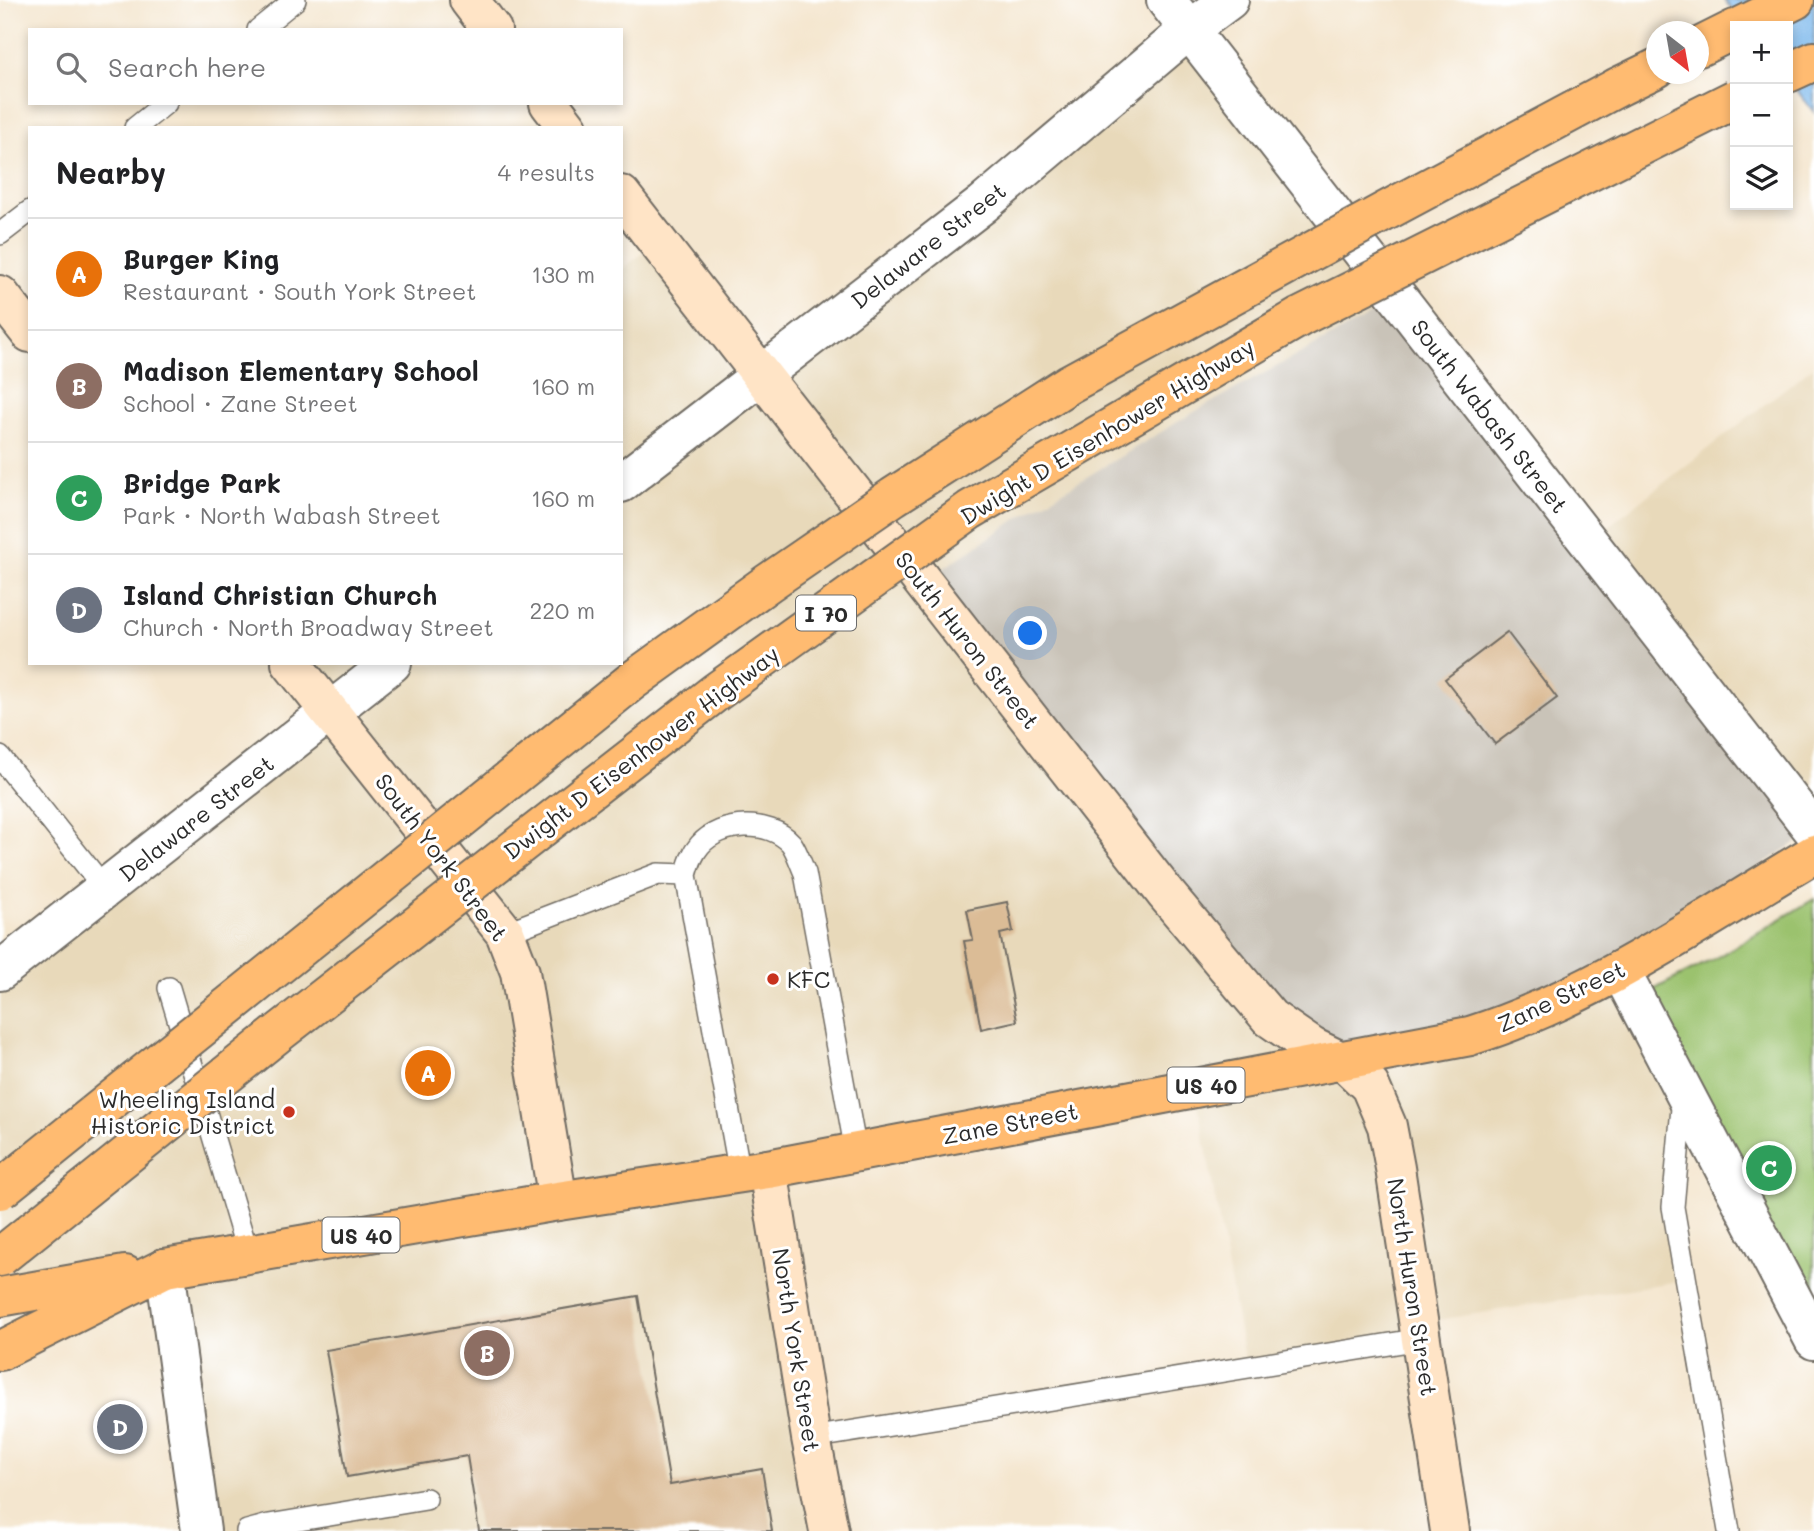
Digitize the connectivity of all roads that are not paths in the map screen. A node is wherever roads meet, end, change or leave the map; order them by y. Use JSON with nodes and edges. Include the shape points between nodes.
{"nodes":[{"id":1,"x":295,"y":0,"type":"edge"},
{"id":2,"x":468,"y":0,"type":"edge"},
{"id":3,"x":1166,"y":0,"type":"edge"},
{"id":4,"x":1229,"y":0,"type":"edge"},
{"id":5,"x":1795,"y":0,"type":"edge"},
{"id":6,"x":1752,"y":21,"type":"edge"},
{"id":7,"x":260,"y":28,"type":"edge"},
{"id":8,"x":490,"y":28,"type":"edge"},
{"id":9,"x":1190,"y":29,"type":"junction"},
{"id":10,"x":1730,"y":32,"type":"edge"},
{"id":11,"x":1709,"y":42,"type":"edge"},
{"id":12,"x":1814,"y":61,"type":"edge"},
{"id":13,"x":1793,"y":72,"type":"edge"},
{"id":14,"x":1646,"y":74,"type":"edge"},
{"id":15,"x":1730,"y":102,"type":"edge"},
{"id":16,"x":164,"y":105,"type":"edge"},
{"id":17,"x":551,"y":105,"type":"edge"},
{"id":18,"x":137,"y":126,"type":"edge"},
{"id":19,"x":566,"y":126,"type":"edge"},
{"id":20,"x":623,"y":198,"type":"edge"},
{"id":21,"x":28,"y":213,"type":"edge"},
{"id":22,"x":0,"y":234,"type":"edge"},
{"id":23,"x":0,"y":295,"type":"edge"},
{"id":24,"x":28,"y":330,"type":"edge"},
{"id":25,"x":761,"y":375,"type":"junction"},
{"id":26,"x":623,"y":481,"type":"edge"},
{"id":27,"x":293,"y":665,"type":"edge"},
{"id":28,"x":389,"y":665,"type":"edge"},
{"id":29,"x":330,"y":712,"type":"junction"},
{"id":30,"x":0,"y":757,"type":"edge"},
{"id":31,"x":1814,"y":831,"type":"edge"},
{"id":32,"x":1814,"y":854,"type":"edge"},
{"id":33,"x":685,"y":875,"type":"junction"},
{"id":34,"x":105,"y":889,"type":"junction"},
{"id":35,"x":505,"y":933,"type":"junction"},
{"id":36,"x":1620,"y":970,"type":"junction"},
{"id":37,"x":0,"y":971,"type":"edge"},
{"id":38,"x":169,"y":988,"type":"dead end"},
{"id":39,"x":1339,"y":1060,"type":"junction"},
{"id":40,"x":1683,"y":1091,"type":"junction"},
{"id":41,"x":856,"y":1152,"type":"junction"},
{"id":42,"x":754,"y":1171,"type":"junction"},
{"id":43,"x":0,"y":1190,"type":"edge"},
{"id":44,"x":558,"y":1201,"type":"junction"},
{"id":45,"x":248,"y":1254,"type":"junction"},
{"id":46,"x":0,"y":1256,"type":"edge"},
{"id":47,"x":164,"y":1268,"type":"junction"},
{"id":48,"x":0,"y":1297,"type":"edge"},
{"id":49,"x":1421,"y":1339,"type":"junction"},
{"id":50,"x":1814,"y":1340,"type":"edge"},
{"id":51,"x":0,"y":1351,"type":"edge"},
{"id":52,"x":811,"y":1438,"type":"junction"},
{"id":53,"x":426,"y":1499,"type":"dead end"},
{"id":54,"x":201,"y":1531,"type":"edge"},
{"id":55,"x":247,"y":1531,"type":"edge"},
{"id":56,"x":829,"y":1531,"type":"edge"},
{"id":57,"x":1450,"y":1531,"type":"edge"},
{"id":58,"x":1729,"y":1531,"type":"edge"}],
"edges":[{"from":1,"to":7,"type":"lane"},
{"from":2,"to":8,"type":"street"},
{"from":3,"to":9,"type":"street","name":"South Wabash Street"},
{"from":4,"to":9,"type":"street","name":"Delaware Street"},
{"from":5,"to":6,"type":"main road"},
{"from":9,"to":25,"type":"street","name":"Delaware Street","via":[[982,204]]},
{"from":9,"to":31,"type":"street","name":"South Wabash Street"},
{"from":10,"to":11,"type":"main road"},
{"from":12,"to":13,"type":"main road"},
{"from":14,"to":43,"type":"main road","number":"I 70","bridge":true,"via":[[1069,384],[893,497],[632,681]]},
{"from":15,"to":46,"type":"main road","name":"Dwight D Eisenhower Highway","number":"I 70","bridge":true,"via":[[1300,317],[970,510],[716,692]]},
{"from":16,"to":18,"type":"lane"},
{"from":17,"to":19,"type":"street"},
{"from":20,"to":25,"type":"street","name":"South Huron Street"},
{"from":21,"to":22,"type":"lane"},
{"from":23,"to":24,"type":"street"},
{"from":25,"to":26,"type":"street","name":"Delaware Street"},
{"from":25,"to":39,"type":"street","name":"South Huron Street","via":[[1255,1003],[1289,1032]]},
{"from":27,"to":29,"type":"street","name":"South York Street"},
{"from":28,"to":29,"type":"street","name":"Delaware Street"},
{"from":29,"to":34,"type":"street","name":"Delaware Street"},
{"from":29,"to":35,"type":"street","name":"South York Street"},
{"from":30,"to":34,"type":"lane"},
{"from":32,"to":36,"type":"main road","name":"Zane Street","number":"US 40"},
{"from":33,"to":35,"type":"lane","via":[[658,874]]},
{"from":33,"to":41,"type":"lane","via":[[702,842],[724,831],[748,825],[766,827],[790,843],[805,873]]},
{"from":33,"to":42,"type":"lane"},
{"from":34,"to":37,"type":"street","name":"Delaware Street"},
{"from":35,"to":44,"type":"street","name":"South York Street","via":[[520,972]]},
{"from":36,"to":39,"type":"main road","name":"Zane Street","number":"US 40","via":[[1536,1013],[1490,1029]]},
{"from":36,"to":40,"type":"street"},
{"from":38,"to":45,"type":"lane"},
{"from":39,"to":41,"type":"main road","name":"Zane Street","number":"US 40"},
{"from":39,"to":49,"type":"street","name":"North Huron Street","via":[[1370,1086],[1387,1126]]},
{"from":40,"to":50,"type":"street"},
{"from":40,"to":58,"type":"lane","via":[[1673,1207]]},
{"from":41,"to":42,"type":"main road","name":"Zane Street","number":"US 40"},
{"from":42,"to":44,"type":"main road","name":"Zane Street","number":"US 40"},
{"from":42,"to":52,"type":"street","name":"North York Street"},
{"from":44,"to":45,"type":"main road","name":"Zane Street","number":"US 40"},
{"from":45,"to":47,"type":"main road","name":"Zane Street","number":"US 40"},
{"from":47,"to":48,"type":"main road","number":"US 40"},
{"from":47,"to":51,"type":"main road","number":"US 40"},
{"from":47,"to":54,"type":"street"},
{"from":49,"to":52,"type":"lane"},
{"from":49,"to":57,"type":"street","name":"North Huron Street"},
{"from":52,"to":56,"type":"street","name":"North York Street"},
{"from":53,"to":55,"type":"lane"}]}
